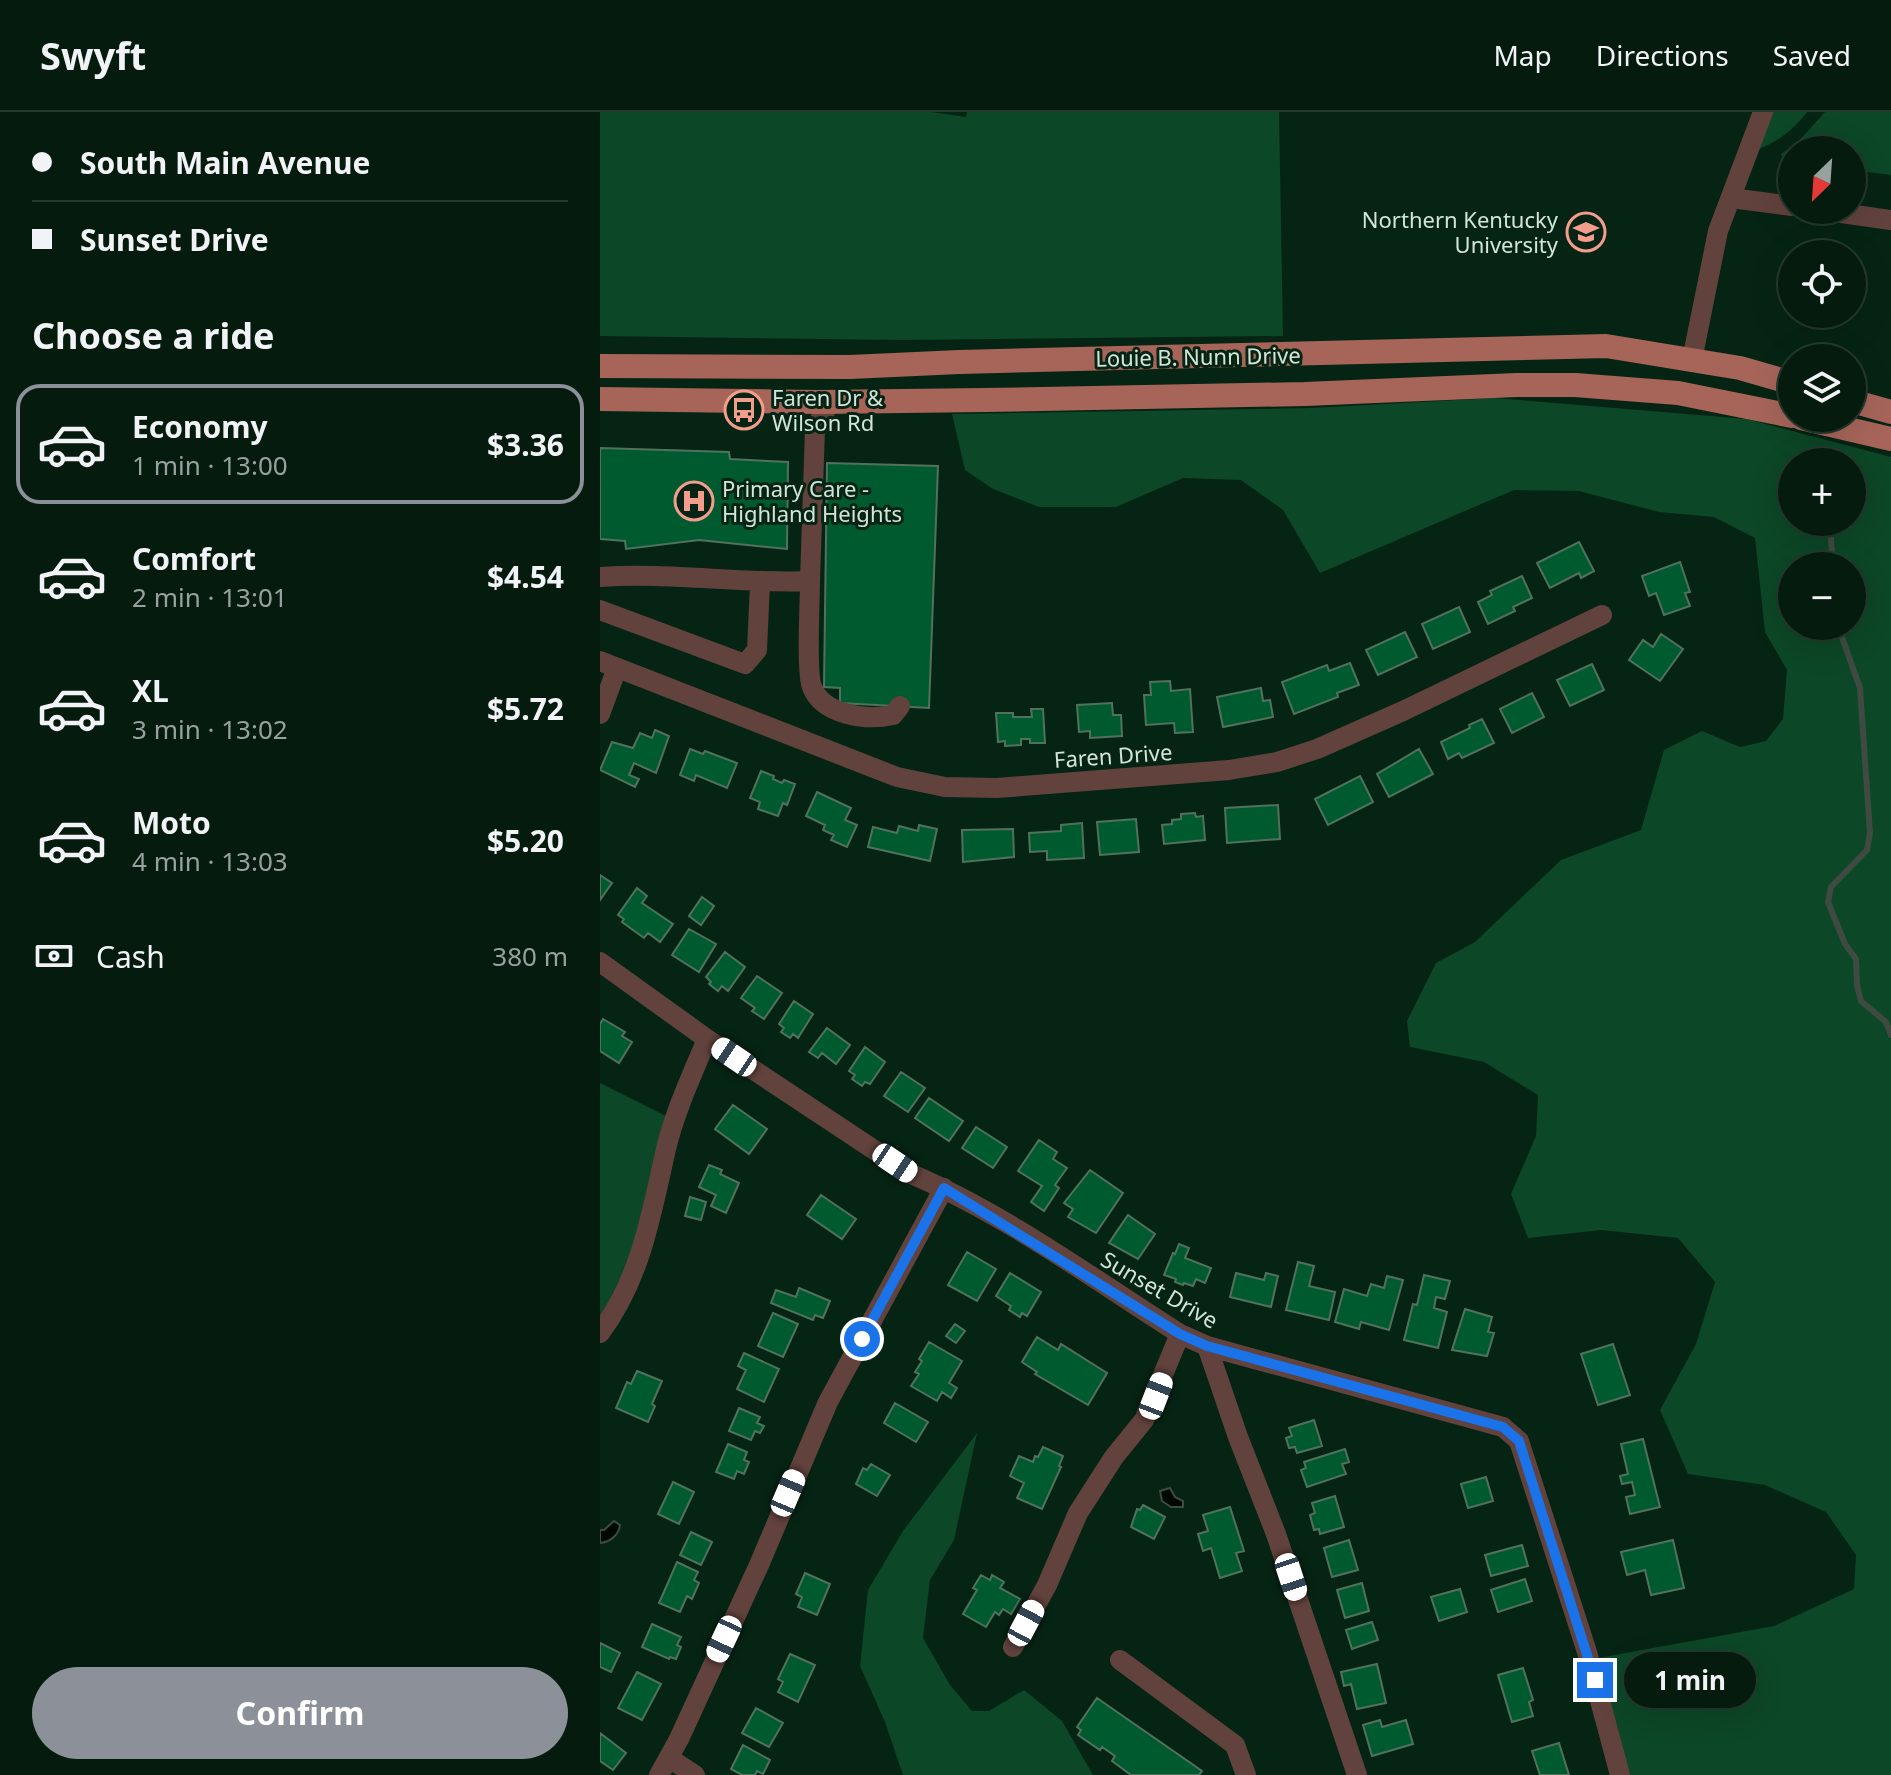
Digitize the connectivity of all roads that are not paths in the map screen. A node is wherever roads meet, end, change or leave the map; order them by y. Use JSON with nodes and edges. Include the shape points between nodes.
{"nodes":[{"id":1,"x":1763,"y":112,"type":"edge"},
{"id":2,"x":1731,"y":198,"type":"junction"},
{"id":3,"x":1778,"y":204,"type":"edge"},
{"id":4,"x":1866,"y":216,"type":"edge"},
{"id":5,"x":1891,"y":220,"type":"edge"},
{"id":6,"x":1692,"y":360,"type":"junction"},
{"id":7,"x":600,"y":366,"type":"edge"},
{"id":8,"x":653,"y":368,"type":"junction"},
{"id":9,"x":1778,"y":379,"type":"edge"},
{"id":10,"x":600,"y":399,"type":"edge"},
{"id":11,"x":652,"y":400,"type":"junction"},
{"id":12,"x":798,"y":401,"type":"junction"},
{"id":13,"x":831,"y":401,"type":"junction"},
{"id":14,"x":1866,"y":405,"type":"edge"},
{"id":15,"x":1891,"y":412,"type":"edge"},
{"id":16,"x":1778,"y":413,"type":"edge"},
{"id":17,"x":815,"y":428,"type":"junction"},
{"id":18,"x":1861,"y":432,"type":"edge"},
{"id":19,"x":1891,"y":439,"type":"edge"},
{"id":20,"x":600,"y":577,"type":"edge"},
{"id":21,"x":810,"y":581,"type":"junction"},
{"id":22,"x":760,"y":583,"type":"junction"},
{"id":23,"x":600,"y":610,"type":"edge"},
{"id":24,"x":1602,"y":615,"type":"dead end"},
{"id":25,"x":608,"y":665,"type":"edge"},
{"id":26,"x":900,"y":706,"type":"dead end"},
{"id":27,"x":600,"y":714,"type":"edge"},
{"id":28,"x":600,"y":962,"type":"edge"},
{"id":29,"x":707,"y":1039,"type":"junction"},
{"id":30,"x":944,"y":1188,"type":"junction"},
{"id":31,"x":600,"y":1333,"type":"edge"},
{"id":32,"x":1180,"y":1334,"type":"junction"},
{"id":33,"x":1207,"y":1346,"type":"junction"},
{"id":34,"x":1013,"y":1647,"type":"dead end"},
{"id":35,"x":1120,"y":1660,"type":"dead end"},
{"id":36,"x":664,"y":1767,"type":"edge"},
{"id":37,"x":695,"y":1775,"type":"edge"},
{"id":38,"x":1246,"y":1775,"type":"edge"},
{"id":39,"x":1357,"y":1775,"type":"edge"},
{"id":40,"x":1620,"y":1775,"type":"edge"}],
"edges":[{"from":1,"to":2,"type":"street"},
{"from":2,"to":3,"type":"street"},
{"from":2,"to":6,"type":"street","via":[[1718,231]]},
{"from":4,"to":5,"type":"street"},
{"from":6,"to":8,"type":"main road","name":"Louie B. Nunn Drive","via":[[1606,346]]},
{"from":6,"to":9,"type":"main road","name":"Louie B. Nunn Drive"},
{"from":7,"to":8,"type":"main road","name":"Louie B. Nunn Drive"},
{"from":8,"to":11,"type":"street"},
{"from":10,"to":11,"type":"main road","name":"Louie B. Nunn Drive"},
{"from":11,"to":12,"type":"main road","name":"Louie B. Nunn Drive"},
{"from":12,"to":13,"type":"main road","name":"Louie B. Nunn Drive"},
{"from":12,"to":17,"type":"street"},
{"from":13,"to":16,"type":"main road","name":"Louie B. Nunn Drive","via":[[1575,385],[1678,393]]},
{"from":13,"to":17,"type":"street"},
{"from":14,"to":15,"type":"main road"},
{"from":17,"to":21,"type":"street"},
{"from":18,"to":19,"type":"main road"},
{"from":20,"to":22,"type":"street"},
{"from":21,"to":22,"type":"street"},
{"from":21,"to":26,"type":"street","via":[[810,685],[822,703],[848,714],[880,718],[893,715]]},
{"from":22,"to":23,"type":"street","via":[[757,650],[745,664]]},
{"from":24,"to":25,"type":"street","name":"Faren Drive","via":[[1297,757],[1229,770],[997,788],[945,787],[897,777]]},
{"from":25,"to":27,"type":"street","name":"Faren Drive"},
{"from":28,"to":29,"type":"street","name":"Sunset Drive"},
{"from":29,"to":30,"type":"street","name":"Sunset Drive","via":[[909,1173]]},
{"from":29,"to":31,"type":"street","via":[[672,1130],[638,1265]]},
{"from":30,"to":32,"type":"street","name":"Sunset Drive"},
{"from":30,"to":36,"type":"street","via":[[828,1402]]},
{"from":32,"to":33,"type":"street","name":"Sunset Drive"},
{"from":32,"to":34,"type":"street","via":[[1144,1420],[1078,1513]]},
{"from":33,"to":39,"type":"street"},
{"from":33,"to":40,"type":"street","name":"Sunset Drive","via":[[1503,1427],[1519,1441],[1587,1652]]},
{"from":35,"to":38,"type":"street","via":[[1235,1745]]},
{"from":36,"to":37,"type":"street"}]}
